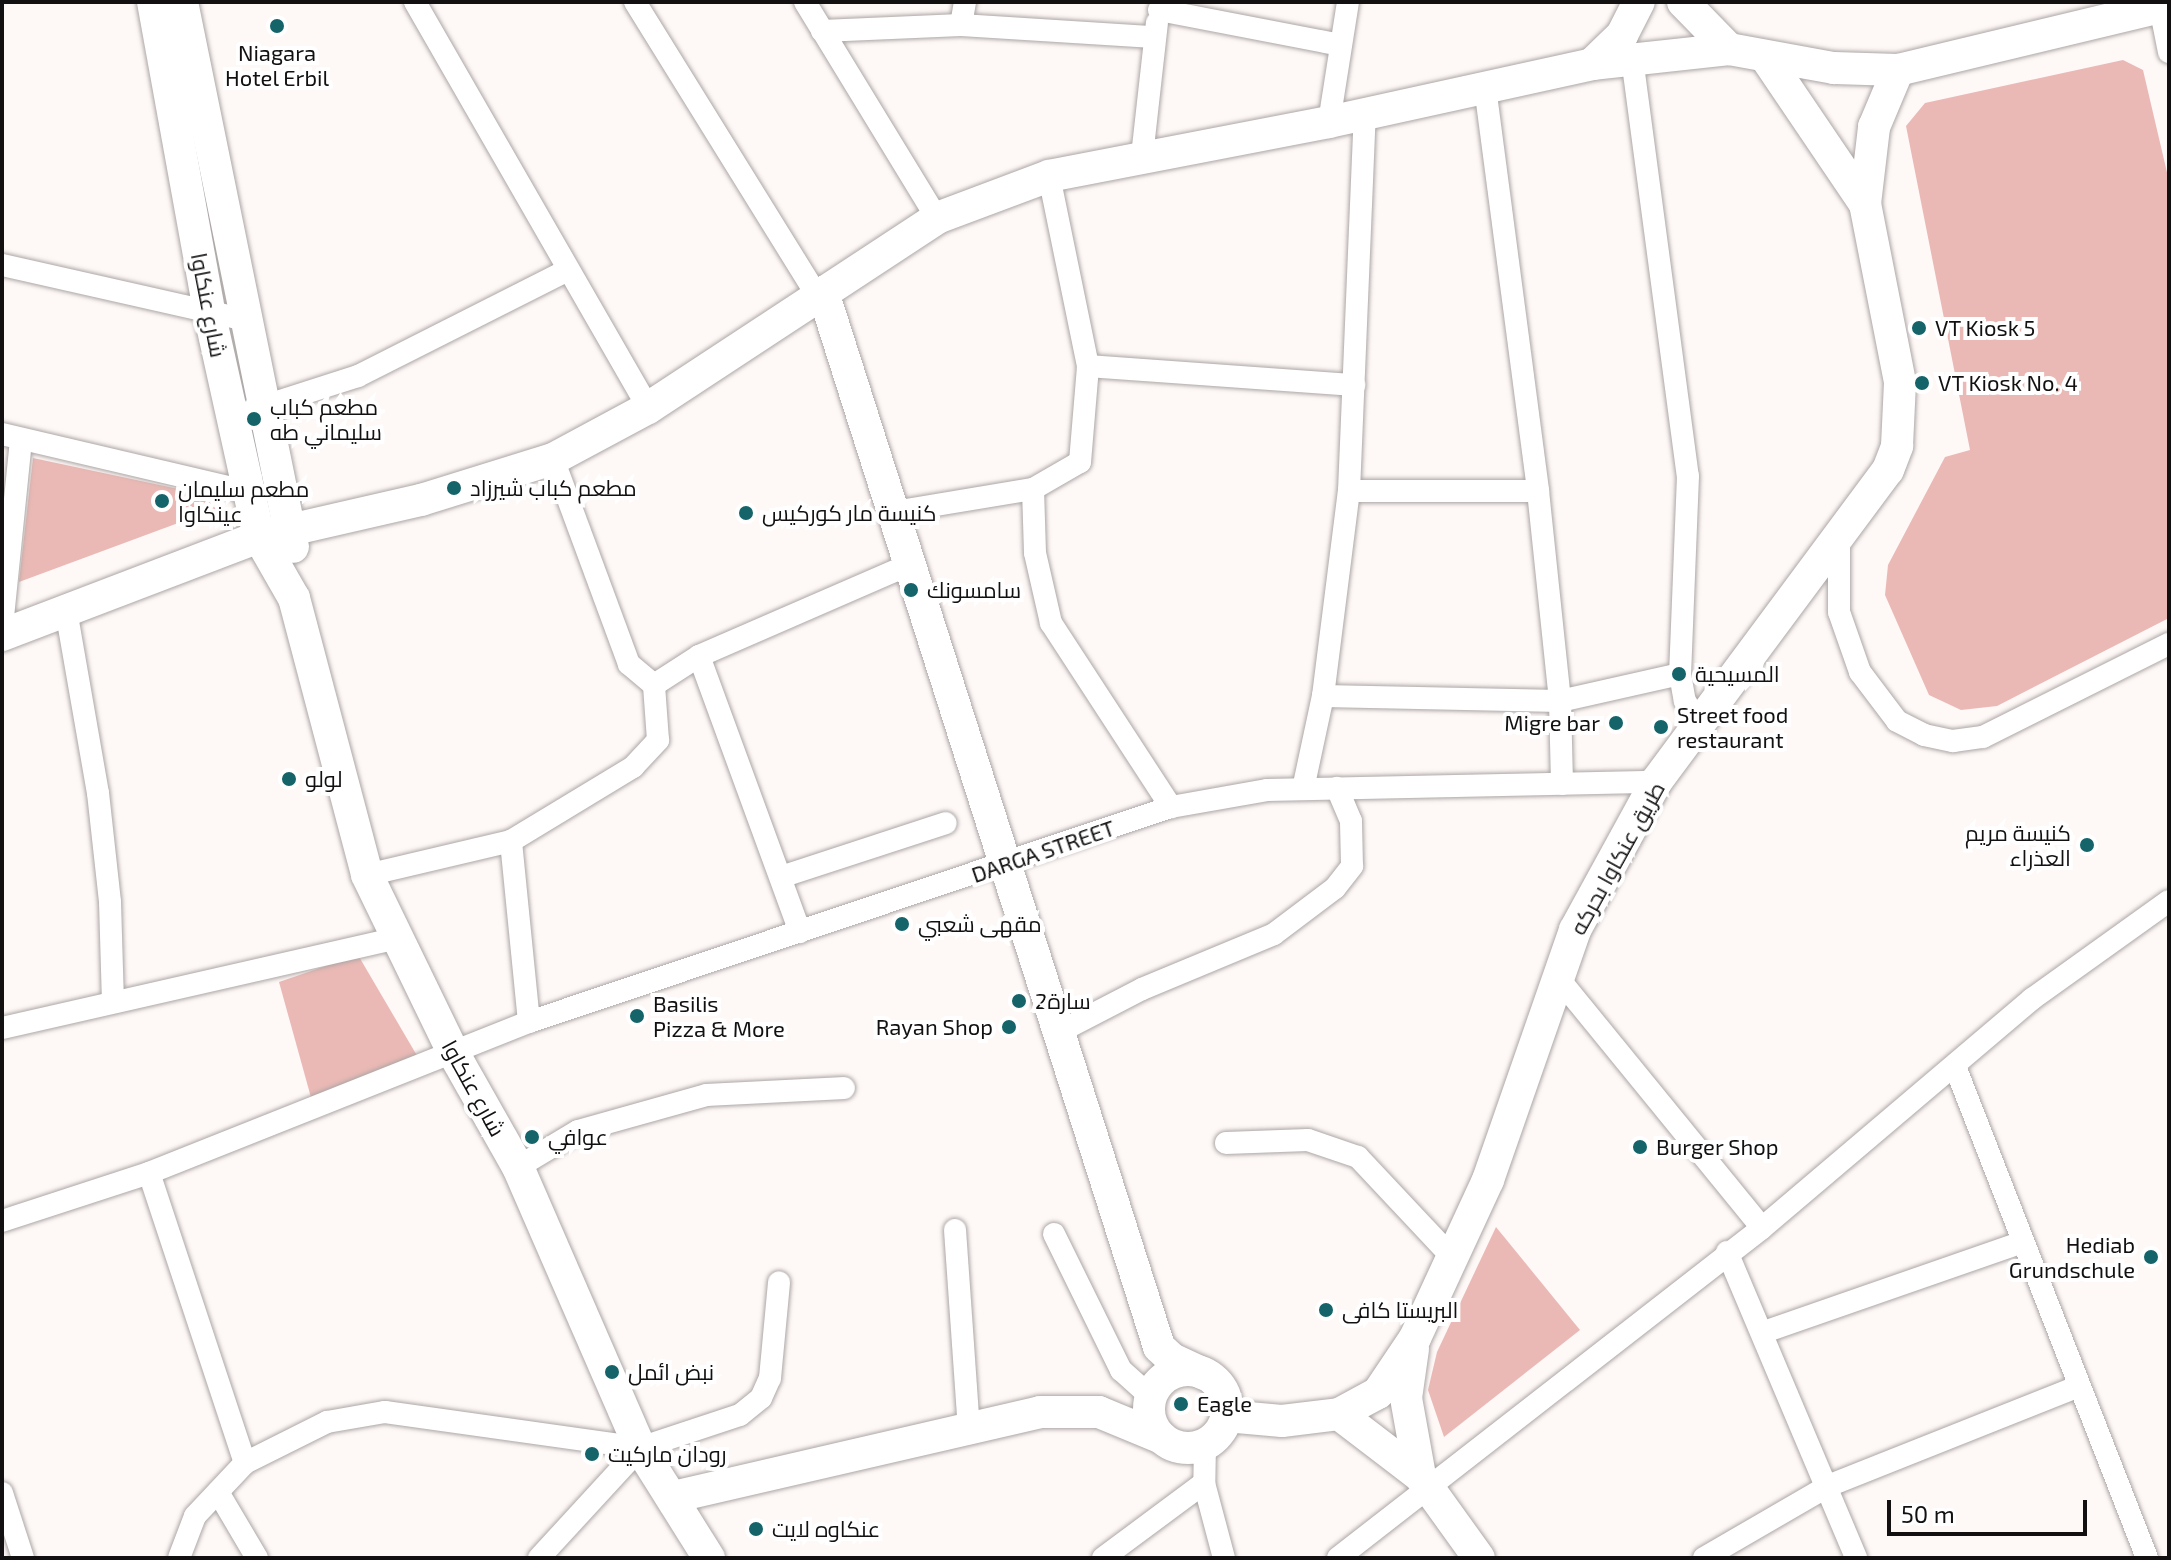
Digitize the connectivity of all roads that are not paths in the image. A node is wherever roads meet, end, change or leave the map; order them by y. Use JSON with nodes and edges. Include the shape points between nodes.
{"nodes":[{"id":1,"x":153,"y":2,"type":"edge"},
{"id":2,"x":182,"y":2,"type":"edge"},
{"id":3,"x":415,"y":2,"type":"edge"},
{"id":4,"x":635,"y":2,"type":"edge"},
{"id":5,"x":805,"y":2,"type":"edge"},
{"id":6,"x":965,"y":2,"type":"edge"},
{"id":7,"x":1348,"y":2,"type":"edge"},
{"id":8,"x":1639,"y":2,"type":"edge"},
{"id":9,"x":1683,"y":2,"type":"edge"},
{"id":10,"x":1160,"y":6,"type":"edge"},
{"id":11,"x":2165,"y":6,"type":"edge"},
{"id":12,"x":2100,"y":11,"type":"edge"},
{"id":13,"x":961,"y":25,"type":"junction"},
{"id":14,"x":822,"y":31,"type":"junction"},
{"id":15,"x":1154,"y":37,"type":"junction"},
{"id":16,"x":1341,"y":45,"type":"junction"},
{"id":17,"x":1729,"y":49,"type":"junction"},
{"id":18,"x":2169,"y":52,"type":"edge"},
{"id":19,"x":1632,"y":58,"type":"junction"},
{"id":20,"x":1767,"y":59,"type":"junction"},
{"id":21,"x":1592,"y":64,"type":"junction"},
{"id":22,"x":1898,"y":70,"type":"junction"},
{"id":23,"x":1485,"y":87,"type":"junction"},
{"id":24,"x":1365,"y":114,"type":"junction"},
{"id":25,"x":1329,"y":122,"type":"junction"},
{"id":26,"x":1142,"y":156,"type":"junction"},
{"id":27,"x":1049,"y":176,"type":"junction"},
{"id":28,"x":1865,"y":204,"type":"junction"},
{"id":29,"x":937,"y":218,"type":"junction"},
{"id":30,"x":2,"y":265,"type":"edge"},
{"id":31,"x":568,"y":270,"type":"junction"},
{"id":32,"x":820,"y":294,"type":"junction"},
{"id":33,"x":210,"y":316,"type":"junction"},
{"id":34,"x":250,"y":321,"type":"junction"},
{"id":35,"x":1088,"y":366,"type":"junction"},
{"id":36,"x":1354,"y":385,"type":"junction"},
{"id":37,"x":267,"y":405,"type":"junction"},
{"id":38,"x":648,"y":408,"type":"junction"},
{"id":39,"x":232,"y":416,"type":"junction"},
{"id":40,"x":12,"y":437,"type":"edge"},
{"id":41,"x":553,"y":459,"type":"junction"},
{"id":42,"x":1033,"y":489,"type":"junction"},
{"id":43,"x":1349,"y":491,"type":"junction"},
{"id":44,"x":1538,"y":491,"type":"junction"},
{"id":45,"x":250,"y":492,"type":"junction"},
{"id":46,"x":894,"y":512,"type":"junction"},
{"id":47,"x":293,"y":528,"type":"junction"},
{"id":48,"x":259,"y":537,"type":"junction"},
{"id":49,"x":1839,"y":540,"type":"junction"},
{"id":50,"x":911,"y":564,"type":"junction"},
{"id":51,"x":294,"y":598,"type":"junction"},
{"id":52,"x":66,"y":610,"type":"junction"},
{"id":53,"x":2,"y":627,"type":"edge"},
{"id":54,"x":2,"y":635,"type":"edge"},
{"id":55,"x":2169,"y":644,"type":"edge"},
{"id":56,"x":699,"y":656,"type":"junction"},
{"id":57,"x":1680,"y":674,"type":"junction"},
{"id":58,"x":654,"y":685,"type":"junction"},
{"id":59,"x":1323,"y":696,"type":"junction"},
{"id":60,"x":1560,"y":701,"type":"junction"},
{"id":61,"x":1701,"y":727,"type":"junction"},
{"id":62,"x":1656,"y":782,"type":"junction"},
{"id":63,"x":1562,"y":784,"type":"junction"},
{"id":64,"x":1337,"y":788,"type":"junction"},
{"id":65,"x":1303,"y":789,"type":"junction"},
{"id":66,"x":1171,"y":807,"type":"junction"},
{"id":67,"x":946,"y":823,"type":"dead end"},
{"id":68,"x":511,"y":841,"type":"junction"},
{"id":69,"x":1006,"y":864,"type":"junction"},
{"id":70,"x":367,"y":875,"type":"junction"},
{"id":71,"x":784,"y":876,"type":"junction"},
{"id":72,"x":2169,"y":901,"type":"edge"},
{"id":73,"x":800,"y":932,"type":"junction"},
{"id":74,"x":397,"y":938,"type":"junction"},
{"id":75,"x":1559,"y":979,"type":"junction"},
{"id":76,"x":113,"y":1001,"type":"junction"},
{"id":77,"x":529,"y":1022,"type":"junction"},
{"id":78,"x":2,"y":1028,"type":"edge"},
{"id":79,"x":1059,"y":1032,"type":"junction"},
{"id":80,"x":454,"y":1054,"type":"junction"},
{"id":81,"x":1956,"y":1069,"type":"junction"},
{"id":82,"x":844,"y":1088,"type":"dead end"},
{"id":83,"x":1226,"y":1143,"type":"dead end"},
{"id":84,"x":518,"y":1167,"type":"junction"},
{"id":85,"x":149,"y":1173,"type":"junction"},
{"id":86,"x":2,"y":1221,"type":"edge"},
{"id":87,"x":1762,"y":1228,"type":"junction"},
{"id":88,"x":955,"y":1230,"type":"dead end"},
{"id":89,"x":1054,"y":1234,"type":"dead end"},
{"id":90,"x":2023,"y":1242,"type":"junction"},
{"id":91,"x":1727,"y":1252,"type":"junction"},
{"id":92,"x":1451,"y":1256,"type":"junction"},
{"id":93,"x":779,"y":1282,"type":"dead end"},
{"id":94,"x":1764,"y":1332,"type":"junction"},
{"id":95,"x":1415,"y":1338,"type":"junction"},
{"id":96,"x":1204,"y":1374,"type":"junction"},
{"id":97,"x":2079,"y":1386,"type":"junction"},
{"id":98,"x":1151,"y":1397,"type":"junction"},
{"id":99,"x":1339,"y":1414,"type":"junction"},
{"id":100,"x":1226,"y":1416,"type":"junction"},
{"id":101,"x":969,"y":1428,"type":"junction"},
{"id":102,"x":1162,"y":1438,"type":"junction"},
{"id":103,"x":1205,"y":1444,"type":"junction"},
{"id":104,"x":640,"y":1448,"type":"junction"},
{"id":105,"x":245,"y":1463,"type":"junction"},
{"id":106,"x":1424,"y":1481,"type":"junction"},
{"id":107,"x":1204,"y":1483,"type":"junction"},
{"id":108,"x":1828,"y":1486,"type":"junction"},
{"id":109,"x":218,"y":1492,"type":"junction"},
{"id":110,"x":2,"y":1493,"type":"edge"},
{"id":111,"x":673,"y":1497,"type":"junction"},
{"id":112,"x":23,"y":1558,"type":"edge"},
{"id":113,"x":179,"y":1558,"type":"edge"},
{"id":114,"x":257,"y":1558,"type":"edge"},
{"id":115,"x":539,"y":1558,"type":"edge"},
{"id":116,"x":709,"y":1558,"type":"edge"},
{"id":117,"x":1103,"y":1558,"type":"edge"},
{"id":118,"x":1224,"y":1558,"type":"edge"},
{"id":119,"x":1338,"y":1558,"type":"edge"},
{"id":120,"x":1479,"y":1558,"type":"edge"},
{"id":121,"x":1704,"y":1558,"type":"edge"},
{"id":122,"x":1856,"y":1558,"type":"edge"},
{"id":123,"x":2147,"y":1558,"type":"edge"}],
"edges":[{"from":1,"to":33,"type":"street","name":"شارع عنكاوا"},
{"from":2,"to":34,"type":"street","name":"شارع عنكاوا"},
{"from":3,"to":31,"type":"street"},
{"from":4,"to":32,"type":"street"},
{"from":5,"to":14,"type":"street"},
{"from":6,"to":13,"type":"street"},
{"from":7,"to":16,"type":"street"},
{"from":8,"to":21,"type":"street","via":[[1622,35]]},
{"from":9,"to":17,"type":"street"},
{"from":10,"to":15,"type":"street"},
{"from":10,"to":16,"type":"street"},
{"from":11,"to":12,"type":"street"},
{"from":11,"to":18,"type":"street"},
{"from":12,"to":22,"type":"street"},
{"from":13,"to":14,"type":"street"},
{"from":13,"to":15,"type":"street"},
{"from":14,"to":29,"type":"street"},
{"from":15,"to":26,"type":"street"},
{"from":16,"to":25,"type":"street"},
{"from":17,"to":19,"type":"street"},
{"from":17,"to":20,"type":"street"},
{"from":19,"to":21,"type":"street"},
{"from":19,"to":57,"type":"street","via":[[1688,476]]},
{"from":20,"to":22,"type":"street"},
{"from":20,"to":28,"type":"street","name":"طريق عنكاوا بحركه"},
{"from":21,"to":23,"type":"street"},
{"from":22,"to":28,"type":"street","via":[[1874,127]]},
{"from":23,"to":24,"type":"street"},
{"from":23,"to":44,"type":"street"},
{"from":24,"to":25,"type":"street"},
{"from":24,"to":36,"type":"street"},
{"from":25,"to":26,"type":"street"},
{"from":26,"to":27,"type":"street"},
{"from":27,"to":29,"type":"street"},
{"from":27,"to":35,"type":"street"},
{"from":28,"to":49,"type":"street","name":"طريق عنكاوا بحركه","via":[[1900,382],[1897,446],[1888,470]]},
{"from":29,"to":32,"type":"street"},
{"from":30,"to":33,"type":"street"},
{"from":31,"to":37,"type":"street","via":[[358,376]]},
{"from":31,"to":38,"type":"street"},
{"from":32,"to":38,"type":"street"},
{"from":32,"to":46,"type":"street"},
{"from":33,"to":34,"type":"street"},
{"from":33,"to":39,"type":"street","name":"شارع عنكاوا"},
{"from":34,"to":37,"type":"street","name":"شارع عنكاوا"},
{"from":35,"to":36,"type":"street"},
{"from":35,"to":42,"type":"street","via":[[1080,462]]},
{"from":36,"to":43,"type":"street"},
{"from":37,"to":39,"type":"street"},
{"from":37,"to":47,"type":"street","name":"شارع عنكاوا"},
{"from":38,"to":41,"type":"street"},
{"from":39,"to":45,"type":"street","name":"شارع عنكاوا"},
{"from":40,"to":45,"type":"street"},
{"from":40,"to":53,"type":"street"},
{"from":41,"to":47,"type":"street","via":[[421,500]]},
{"from":41,"to":58,"type":"street","via":[[629,664]]},
{"from":42,"to":46,"type":"street"},
{"from":42,"to":66,"type":"street","via":[[1035,553],[1051,623]]},
{"from":43,"to":44,"type":"street"},
{"from":43,"to":59,"type":"street"},
{"from":44,"to":60,"type":"street"},
{"from":45,"to":48,"type":"street","name":"شارع عنكاوا"},
{"from":46,"to":50,"type":"street"},
{"from":47,"to":48,"type":"street"},
{"from":47,"to":51,"type":"street","name":"شارع عنكاوا"},
{"from":48,"to":51,"type":"street","name":"شارع عنكاوا"},
{"from":48,"to":52,"type":"street"},
{"from":49,"to":55,"type":"street","via":[[1839,612],[1860,672],[1897,721],[1924,735],[1953,741],[1983,737]]},
{"from":49,"to":61,"type":"street","name":"طريق عنكاوا بحركه"},
{"from":50,"to":56,"type":"street"},
{"from":50,"to":69,"type":"street"},
{"from":51,"to":70,"type":"street","name":"شارع عنكاوا"},
{"from":52,"to":54,"type":"street"},
{"from":52,"to":76,"type":"street","via":[[98,793],[110,902]]},
{"from":56,"to":58,"type":"street"},
{"from":56,"to":71,"type":"street"},
{"from":57,"to":60,"type":"street"},
{"from":57,"to":61,"type":"street","via":[[1685,701]]},
{"from":58,"to":68,"type":"street","via":[[658,740],[633,767]]},
{"from":59,"to":60,"type":"street"},
{"from":59,"to":65,"type":"street"},
{"from":60,"to":63,"type":"street"},
{"from":61,"to":62,"type":"street","name":"طريق عنكاوا بحركه"},
{"from":62,"to":63,"type":"street","name":"DARGA STREET"},
{"from":62,"to":75,"type":"street","name":"طريق عنكاوا بحركه","via":[[1575,930]]},
{"from":63,"to":64,"type":"street","name":"DARGA STREET"},
{"from":64,"to":65,"type":"street","name":"DARGA STREET"},
{"from":64,"to":79,"type":"street","via":[[1351,821],[1352,866],[1326,896],[1274,934],[1142,989]]},
{"from":65,"to":66,"type":"street","name":"DARGA STREET"},
{"from":66,"to":69,"type":"street","name":"DARGA STREET"},
{"from":67,"to":71,"type":"street"},
{"from":68,"to":70,"type":"street"},
{"from":68,"to":77,"type":"street"},
{"from":69,"to":73,"type":"street","name":"DARGA STREET"},
{"from":69,"to":79,"type":"street"},
{"from":70,"to":74,"type":"street","name":"شارع عنكاوا"},
{"from":71,"to":73,"type":"street"},
{"from":72,"to":81,"type":"street","via":[[2032,999]]},
{"from":73,"to":77,"type":"street","name":"DARGA STREET"},
{"from":74,"to":76,"type":"street"},
{"from":74,"to":80,"type":"street","name":"شارع عنكاوا"},
{"from":75,"to":87,"type":"street"},
{"from":75,"to":92,"type":"street","name":"طريق عنكاوا بحركه","via":[[1488,1180]]},
{"from":76,"to":78,"type":"street"},
{"from":77,"to":80,"type":"street","name":"DARGA STREET"},
{"from":79,"to":96,"type":"street","via":[[1159,1347]]},
{"from":80,"to":84,"type":"street","name":"شارع عنكاوا"},
{"from":80,"to":85,"type":"street","name":"DARGA STREET"},
{"from":81,"to":87,"type":"street"},
{"from":81,"to":90,"type":"street"},
{"from":82,"to":84,"type":"street","via":[[707,1095],[578,1131]]},
{"from":83,"to":92,"type":"street","via":[[1308,1140],[1358,1157]]},
{"from":84,"to":104,"type":"street","name":"شارع عنكاوا"},
{"from":85,"to":86,"type":"street","name":"DARGA STREET"},
{"from":85,"to":105,"type":"street"},
{"from":87,"to":91,"type":"street"},
{"from":88,"to":101,"type":"street"},
{"from":89,"to":98,"type":"street","via":[[1121,1370]]},
{"from":90,"to":94,"type":"street"},
{"from":90,"to":97,"type":"street"},
{"from":91,"to":94,"type":"street"},
{"from":91,"to":106,"type":"street"},
{"from":92,"to":95,"type":"street","name":"طريق عنكاوا بحركه"},
{"from":93,"to":104,"type":"street","via":[[770,1378],[761,1398],[740,1415]]},
{"from":94,"to":108,"type":"street"},
{"from":95,"to":99,"type":"street","name":"طريق عنكاوا بحركه","via":[[1378,1393]]},
{"from":95,"to":106,"type":"street","via":[[1406,1398]]},
{"from":96,"to":98,"type":"street","via":[[1169,1375]]},
{"from":96,"to":100,"type":"street","via":[[1222,1391]]},
{"from":97,"to":108,"type":"street"},
{"from":97,"to":123,"type":"street"},
{"from":98,"to":102,"type":"street","via":[[1150,1419]]},
{"from":99,"to":100,"type":"street","via":[[1282,1421]]},
{"from":99,"to":106,"type":"street"},
{"from":100,"to":103,"type":"street"},
{"from":101,"to":102,"type":"street","via":[[1071,1409],[1099,1412]]},
{"from":101,"to":111,"type":"street"},
{"from":102,"to":103,"type":"street","via":[[1182,1448]]},
{"from":103,"to":107,"type":"street"},
{"from":104,"to":105,"type":"street","via":[[385,1412],[327,1422]]},
{"from":104,"to":111,"type":"street","name":"شارع عنكاوا"},
{"from":104,"to":115,"type":"street"},
{"from":105,"to":109,"type":"street"},
{"from":106,"to":119,"type":"street"},
{"from":106,"to":120,"type":"street"},
{"from":107,"to":117,"type":"street"},
{"from":107,"to":118,"type":"street"},
{"from":108,"to":121,"type":"street"},
{"from":108,"to":122,"type":"street"},
{"from":109,"to":113,"type":"street","via":[[195,1516]]},
{"from":109,"to":114,"type":"street"},
{"from":110,"to":112,"type":"street"},
{"from":111,"to":116,"type":"street","name":"شارع عنكاوا"}]}
